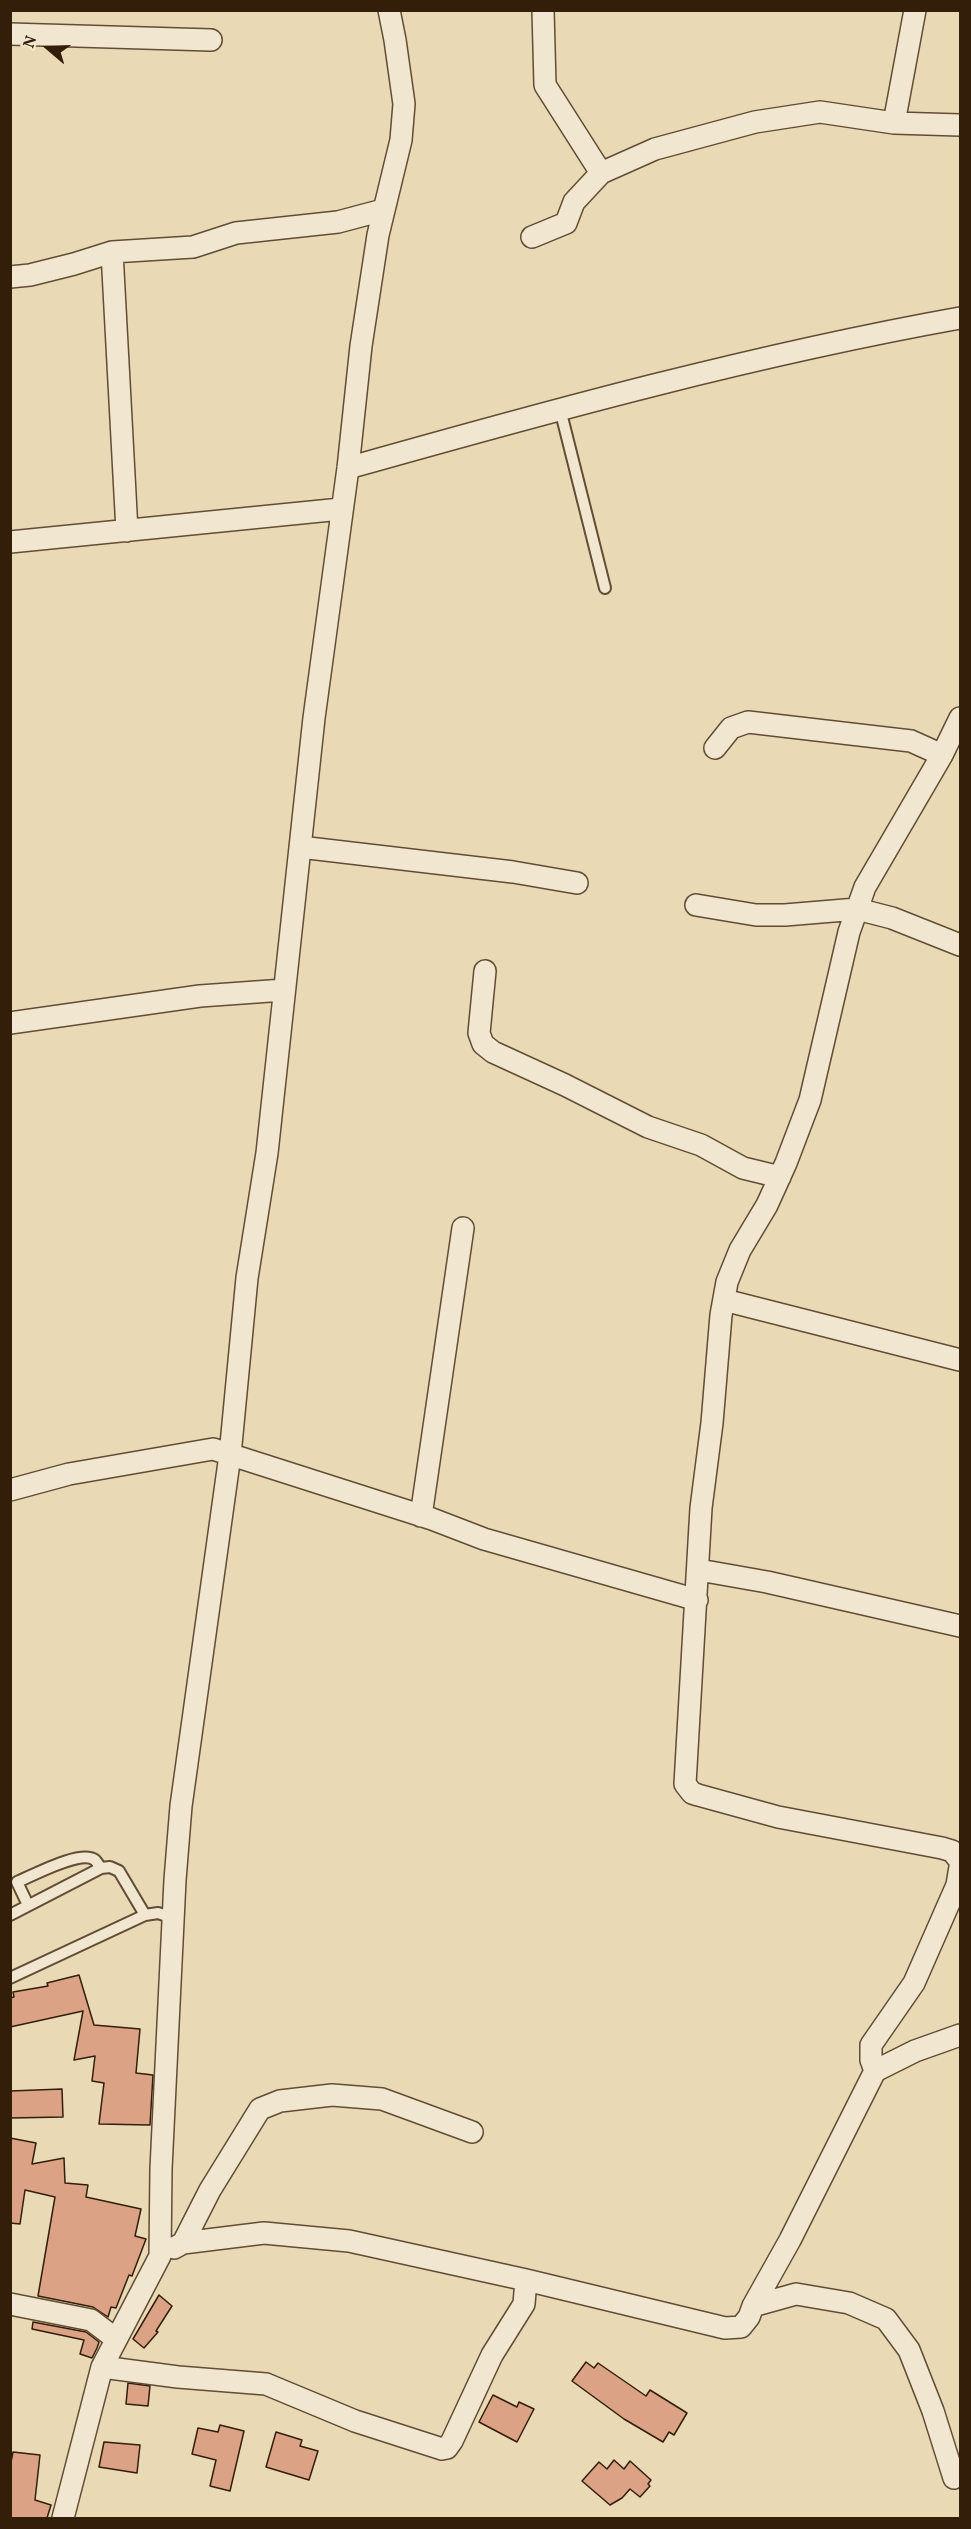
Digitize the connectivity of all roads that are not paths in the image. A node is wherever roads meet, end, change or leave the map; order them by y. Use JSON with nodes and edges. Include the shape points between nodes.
{"nodes":[{"id":1,"x":389,"y":10,"type":"edge"},
{"id":2,"x":543,"y":10,"type":"edge"},
{"id":3,"x":915,"y":10,"type":"edge"},
{"id":4,"x":10,"y":34,"type":"edge"},
{"id":5,"x":212,"y":40,"type":"dead end"},
{"id":6,"x":894,"y":123,"type":"junction"},
{"id":7,"x":960,"y":125,"type":"edge"},
{"id":8,"x":601,"y":173,"type":"junction"},
{"id":9,"x":383,"y":210,"type":"junction"},
{"id":10,"x":532,"y":237,"type":"dead end"},
{"id":11,"x":112,"y":252,"type":"junction"},
{"id":12,"x":10,"y":277,"type":"edge"},
{"id":13,"x":960,"y":318,"type":"edge"},
{"id":14,"x":560,"y":409,"type":"junction"},
{"id":15,"x":348,"y":468,"type":"junction"},
{"id":16,"x":341,"y":509,"type":"junction"},
{"id":17,"x":127,"y":531,"type":"junction"},
{"id":18,"x":10,"y":542,"type":"edge"},
{"id":19,"x":605,"y":588,"type":"dead end"},
{"id":20,"x":960,"y":718,"type":"edge"},
{"id":21,"x":715,"y":748,"type":"dead end"},
{"id":22,"x":942,"y":755,"type":"junction"},
{"id":23,"x":300,"y":847,"type":"junction"},
{"id":24,"x":577,"y":883,"type":"dead end"},
{"id":25,"x":696,"y":905,"type":"dead end"},
{"id":26,"x":857,"y":909,"type":"junction"},
{"id":27,"x":960,"y":945,"type":"edge"},
{"id":28,"x":485,"y":971,"type":"dead end"},
{"id":29,"x":284,"y":990,"type":"junction"},
{"id":30,"x":10,"y":1023,"type":"edge"},
{"id":31,"x":780,"y":1177,"type":"junction"},
{"id":32,"x":463,"y":1228,"type":"dead end"},
{"id":33,"x":724,"y":1300,"type":"junction"},
{"id":34,"x":960,"y":1360,"type":"edge"},
{"id":35,"x":230,"y":1455,"type":"junction"},
{"id":36,"x":10,"y":1490,"type":"edge"},
{"id":37,"x":421,"y":1516,"type":"junction"},
{"id":38,"x":699,"y":1570,"type":"junction"},
{"id":39,"x":697,"y":1600,"type":"junction"},
{"id":40,"x":960,"y":1626,"type":"edge"},
{"id":41,"x":960,"y":1861,"type":"edge"},
{"id":42,"x":960,"y":1867,"type":"edge"},
{"id":43,"x":101,"y":1868,"type":"junction"},
{"id":44,"x":14,"y":1883,"type":"edge"},
{"id":45,"x":28,"y":1905,"type":"junction"},
{"id":46,"x":10,"y":1915,"type":"edge"},
{"id":47,"x":145,"y":1915,"type":"junction"},
{"id":48,"x":173,"y":1918,"type":"junction"},
{"id":49,"x":10,"y":1978,"type":"edge"},
{"id":50,"x":960,"y":2035,"type":"edge"},
{"id":51,"x":875,"y":2071,"type":"junction"},
{"id":52,"x":472,"y":2132,"type":"dead end"},
{"id":53,"x":183,"y":2243,"type":"junction"},
{"id":54,"x":160,"y":2256,"type":"junction"},
{"id":55,"x":526,"y":2280,"type":"junction"},
{"id":56,"x":10,"y":2304,"type":"edge"},
{"id":57,"x":753,"y":2306,"type":"junction"},
{"id":58,"x":116,"y":2339,"type":"junction"},
{"id":59,"x":102,"y":2367,"type":"junction"},
{"id":60,"x":954,"y":2478,"type":"dead end"},
{"id":61,"x":63,"y":2518,"type":"edge"}],
"edges":[{"from":1,"to":9,"type":"street","via":[[404,104],[401,140]]},
{"from":2,"to":8,"type":"street","via":[[545,85]]},
{"from":3,"to":6,"type":"street"},
{"from":4,"to":5,"type":"street"},
{"from":6,"to":7,"type":"street"},
{"from":6,"to":8,"type":"street","via":[[820,112],[755,122],[655,149]]},
{"from":8,"to":10,"type":"street","via":[[574,202],[566,223]]},
{"from":9,"to":11,"type":"street","via":[[338,222],[236,233],[193,247]]},
{"from":9,"to":15,"type":"street","via":[[360,346]]},
{"from":11,"to":12,"type":"street"},
{"from":11,"to":17,"type":"street"},
{"from":13,"to":14,"type":"street","via":[[865,335]]},
{"from":14,"to":15,"type":"street"},
{"from":14,"to":19,"type":"lane"},
{"from":15,"to":16,"type":"street"},
{"from":16,"to":17,"type":"street"},
{"from":16,"to":23,"type":"street"},
{"from":17,"to":18,"type":"street"},
{"from":20,"to":22,"type":"street"},
{"from":21,"to":22,"type":"street","via":[[731,728],[748,722],[910,741]]},
{"from":22,"to":26,"type":"street","via":[[865,887]]},
{"from":23,"to":24,"type":"street"},
{"from":23,"to":29,"type":"street"},
{"from":25,"to":26,"type":"street","via":[[756,915]]},
{"from":26,"to":27,"type":"street","via":[[892,918]]},
{"from":26,"to":31,"type":"street","via":[[810,1100]]},
{"from":28,"to":31,"type":"street","via":[[479,1033],[483,1044],[493,1052],[648,1127],[701,1145],[743,1168]]},
{"from":29,"to":30,"type":"street","via":[[200,996]]},
{"from":29,"to":35,"type":"street","via":[[267,1153],[247,1278]]},
{"from":31,"to":33,"type":"street","via":[[740,1250]]},
{"from":32,"to":37,"type":"street"},
{"from":33,"to":34,"type":"street"},
{"from":33,"to":38,"type":"street","via":[[701,1508]]},
{"from":35,"to":36,"type":"street","via":[[213,1449],[197,1450],[69,1474]]},
{"from":35,"to":37,"type":"street"},
{"from":35,"to":48,"type":"street","via":[[181,1806]]},
{"from":37,"to":39,"type":"street","via":[[495,1543]]},
{"from":38,"to":39,"type":"street"},
{"from":38,"to":40,"type":"street"},
{"from":39,"to":41,"type":"street","via":[[685,1784],[688,1790],[778,1817],[942,1848],[952,1851]]},
{"from":42,"to":51,"type":"street","via":[[957,1885],[914,1983],[871,2045]]},
{"from":43,"to":44,"type":"lane","via":[[94,1859],[72,1859]]},
{"from":43,"to":45,"type":"lane"},
{"from":43,"to":47,"type":"lane","via":[[119,1871]]},
{"from":44,"to":45,"type":"lane"},
{"from":45,"to":46,"type":"lane"},
{"from":47,"to":48,"type":"lane","via":[[158,1913]]},
{"from":47,"to":49,"type":"lane"},
{"from":48,"to":54,"type":"street"},
{"from":50,"to":51,"type":"street"},
{"from":51,"to":57,"type":"street"},
{"from":52,"to":53,"type":"street","via":[[382,2099],[332,2095],[280,2101],[260,2109]]},
{"from":53,"to":54,"type":"street"},
{"from":53,"to":55,"type":"street","via":[[264,2233],[349,2241]]},
{"from":54,"to":58,"type":"street"},
{"from":55,"to":57,"type":"street","via":[[725,2328],[741,2327]]},
{"from":55,"to":59,"type":"street","via":[[524,2304],[492,2355],[447,2448],[355,2421],[266,2384],[178,2378]]},
{"from":56,"to":58,"type":"street","via":[[91,2320]]},
{"from":57,"to":60,"type":"street","via":[[796,2294],[849,2303],[886,2319],[909,2350]]},
{"from":58,"to":59,"type":"street"},
{"from":59,"to":61,"type":"street"}]}
